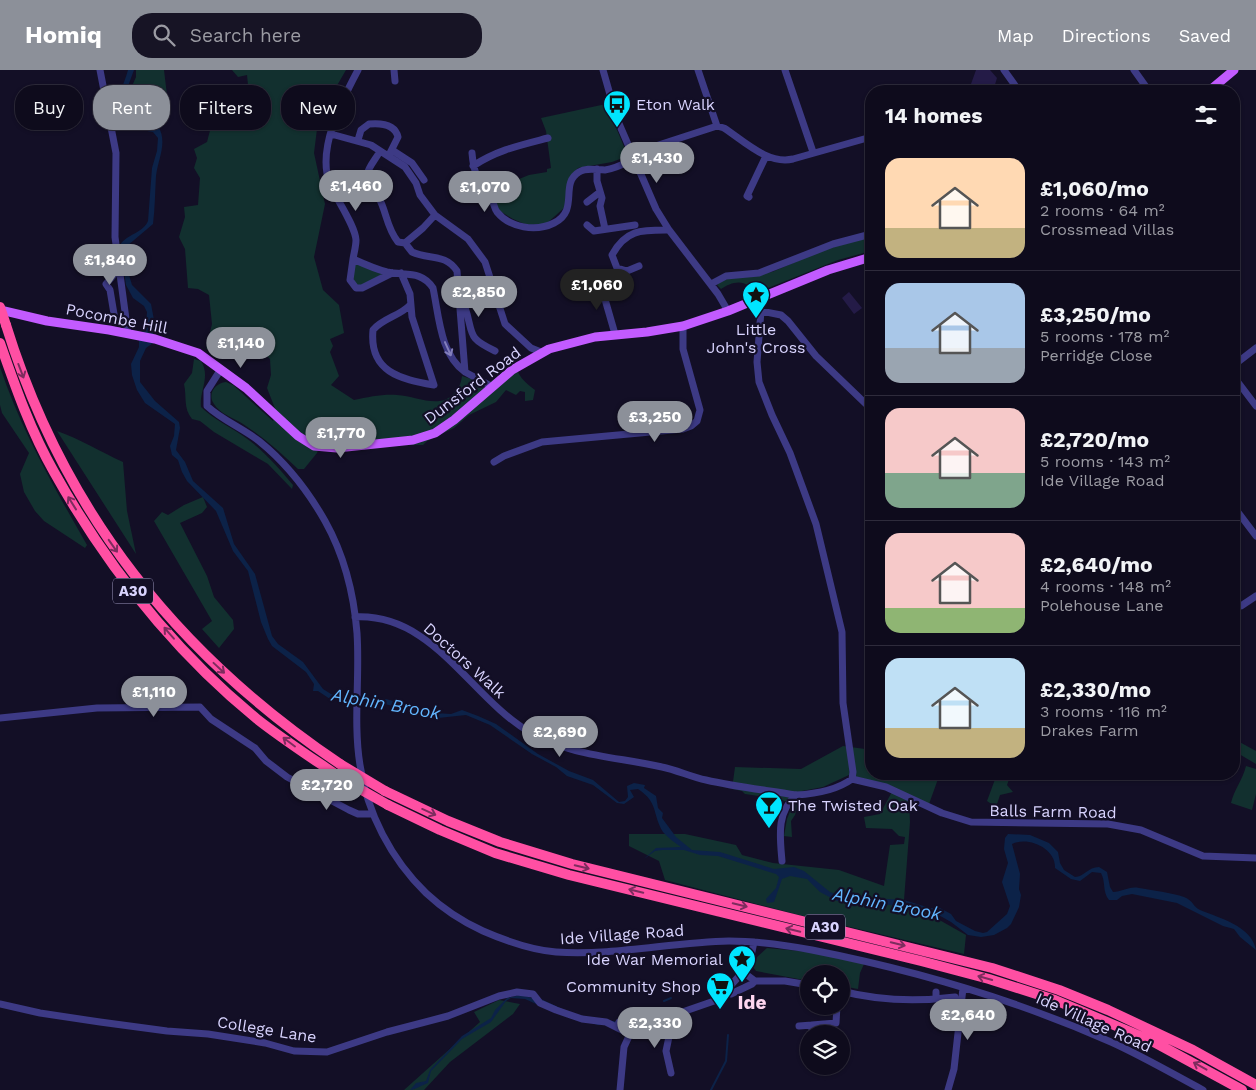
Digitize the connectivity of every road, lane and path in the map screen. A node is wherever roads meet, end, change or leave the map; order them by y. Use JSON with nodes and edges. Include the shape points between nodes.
{"nodes":[{"id":1,"x":100,"y":70,"type":"edge"},
{"id":2,"x":358,"y":70,"type":"edge"},
{"id":3,"x":394,"y":70,"type":"edge"},
{"id":4,"x":603,"y":70,"type":"edge"},
{"id":5,"x":698,"y":70,"type":"edge"},
{"id":6,"x":785,"y":70,"type":"edge"},
{"id":7,"x":1004,"y":70,"type":"edge"},
{"id":8,"x":1134,"y":70,"type":"edge"},
{"id":9,"x":1234,"y":70,"type":"edge"},
{"id":10,"x":396,"y":81,"type":"dead end"},
{"id":11,"x":1013,"y":85,"type":"edge"},
{"id":12,"x":1145,"y":85,"type":"edge"},
{"id":13,"x":1216,"y":85,"type":"edge"},
{"id":14,"x":717,"y":126,"type":"junction"},
{"id":15,"x":331,"y":134,"type":"junction"},
{"id":16,"x":548,"y":138,"type":"dead end"},
{"id":17,"x":865,"y":139,"type":"edge"},
{"id":18,"x":358,"y":140,"type":"junction"},
{"id":19,"x":380,"y":151,"type":"junction"},
{"id":20,"x":391,"y":152,"type":"junction"},
{"id":21,"x":813,"y":152,"type":"junction"},
{"id":22,"x":472,"y":154,"type":"dead end"},
{"id":23,"x":633,"y":156,"type":"junction"},
{"id":24,"x":766,"y":156,"type":"junction"},
{"id":25,"x":473,"y":166,"type":"junction"},
{"id":26,"x":597,"y":169,"type":"junction"},
{"id":27,"x":424,"y":180,"type":"dead end"},
{"id":28,"x":600,"y":192,"type":"junction"},
{"id":29,"x":746,"y":195,"type":"dead end"},
{"id":30,"x":587,"y":202,"type":"dead end"},
{"id":31,"x":435,"y":215,"type":"junction"},
{"id":32,"x":587,"y":225,"type":"dead end"},
{"id":33,"x":635,"y":225,"type":"dead end"},
{"id":34,"x":604,"y":229,"type":"junction"},
{"id":35,"x":669,"y":230,"type":"junction"},
{"id":36,"x":865,"y":236,"type":"edge"},
{"id":37,"x":405,"y":243,"type":"junction"},
{"id":38,"x":353,"y":259,"type":"junction"},
{"id":39,"x":865,"y":260,"type":"edge"},
{"id":40,"x":639,"y":266,"type":"dead end"},
{"id":41,"x":118,"y":270,"type":"junction"},
{"id":42,"x":392,"y":273,"type":"junction"},
{"id":43,"x":401,"y":273,"type":"junction"},
{"id":44,"x":600,"y":282,"type":"dead end"},
{"id":45,"x":711,"y":284,"type":"junction"},
{"id":46,"x":757,"y":300,"type":"junction"},
{"id":47,"x":458,"y":304,"type":"junction"},
{"id":48,"x":410,"y":305,"type":"junction"},
{"id":49,"x":0,"y":308,"type":"edge"},
{"id":50,"x":728,"y":311,"type":"junction"},
{"id":51,"x":761,"y":311,"type":"junction"},
{"id":52,"x":115,"y":320,"type":"dead end"},
{"id":53,"x":683,"y":326,"type":"junction"},
{"id":54,"x":128,"y":334,"type":"junction"},
{"id":55,"x":616,"y":334,"type":"junction"},
{"id":56,"x":0,"y":343,"type":"edge"},
{"id":57,"x":1256,"y":348,"type":"edge"},
{"id":58,"x":495,"y":351,"type":"dead end"},
{"id":59,"x":541,"y":352,"type":"junction"},
{"id":60,"x":1240,"y":360,"type":"edge"},
{"id":61,"x":221,"y":369,"type":"junction"},
{"id":62,"x":465,"y":372,"type":"junction"},
{"id":63,"x":1240,"y":385,"type":"edge"},
{"id":64,"x":492,"y":386,"type":"junction"},
{"id":65,"x":246,"y":388,"type":"joint"},
{"id":66,"x":865,"y":403,"type":"edge"},
{"id":67,"x":1256,"y":406,"type":"edge"},
{"id":68,"x":494,"y":462,"type":"dead end"},
{"id":69,"x":1240,"y":515,"type":"edge"},
{"id":70,"x":1256,"y":536,"type":"edge"},
{"id":71,"x":1256,"y":596,"type":"edge"},
{"id":72,"x":1240,"y":606,"type":"edge"},
{"id":73,"x":355,"y":617,"type":"junction"},
{"id":74,"x":0,"y":718,"type":"edge"},
{"id":75,"x":852,"y":779,"type":"junction"},
{"id":76,"x":783,"y":793,"type":"junction"},
{"id":77,"x":796,"y":795,"type":"junction"},
{"id":78,"x":788,"y":803,"type":"junction"},
{"id":79,"x":373,"y":814,"type":"junction"},
{"id":80,"x":1256,"y":858,"type":"edge"},
{"id":81,"x":782,"y":860,"type":"dead end"},
{"id":82,"x":754,"y":942,"type":"junction"},
{"id":83,"x":743,"y":972,"type":"junction"},
{"id":84,"x":755,"y":981,"type":"junction"},
{"id":85,"x":800,"y":984,"type":"edge"},
{"id":86,"x":963,"y":988,"type":"junction"},
{"id":87,"x":726,"y":992,"type":"junction"},
{"id":88,"x":850,"y":993,"type":"edge"},
{"id":89,"x":955,"y":997,"type":"dead end"},
{"id":90,"x":0,"y":1004,"type":"edge"},
{"id":91,"x":836,"y":1015,"type":"edge"},
{"id":92,"x":665,"y":1018,"type":"junction"},
{"id":93,"x":830,"y":1025,"type":"edge"},
{"id":94,"x":630,"y":1034,"type":"junction"},
{"id":95,"x":671,"y":1073,"type":"dead end"},
{"id":96,"x":1256,"y":1085,"type":"edge"},
{"id":97,"x":620,"y":1090,"type":"edge"},
{"id":98,"x":948,"y":1090,"type":"edge"},
{"id":99,"x":1203,"y":1090,"type":"edge"},
{"id":100,"x":1242,"y":1090,"type":"edge"}],
"edges":[{"from":1,"to":41,"type":"street","via":[[116,153]]},
{"from":2,"to":15,"type":"street","via":[[337,111]]},
{"from":3,"to":10,"type":"street"},
{"from":4,"to":23,"type":"street","via":[[617,119]]},
{"from":5,"to":14,"type":"street"},
{"from":6,"to":21,"type":"street"},
{"from":7,"to":11,"type":"street"},
{"from":8,"to":12,"type":"street"},
{"from":9,"to":13,"type":"main road"},
{"from":14,"to":23,"type":"street"},
{"from":14,"to":24,"type":"street"},
{"from":15,"to":18,"type":"street"},
{"from":15,"to":38,"type":"street","via":[[327,172],[354,235]]},
{"from":16,"to":25,"type":"street","via":[[509,148]]},
{"from":17,"to":21,"type":"street"},
{"from":18,"to":19,"type":"street"},
{"from":18,"to":20,"type":"street","via":[[361,130],[369,124],[383,124],[398,134]]},
{"from":19,"to":20,"type":"street"},
{"from":19,"to":37,"type":"street","via":[[367,177],[384,208],[388,228],[398,242]]},
{"from":20,"to":27,"type":"street","via":[[412,163]]},
{"from":20,"to":31,"type":"street","via":[[408,170],[420,195]]},
{"from":21,"to":24,"type":"street","via":[[786,161]]},
{"from":22,"to":25,"type":"street"},
{"from":23,"to":26,"type":"street","via":[[609,169]]},
{"from":23,"to":35,"type":"street","via":[[656,209]]},
{"from":24,"to":29,"type":"street"},
{"from":25,"to":26,"type":"street","via":[[496,212],[516,224],[536,229],[565,216],[573,178],[582,171]]},
{"from":26,"to":28,"type":"street"},
{"from":28,"to":30,"type":"street"},
{"from":28,"to":34,"type":"street"},
{"from":31,"to":37,"type":"street"},
{"from":31,"to":59,"type":"street","via":[[468,239],[485,262],[505,324],[531,348]]},
{"from":32,"to":34,"type":"street","via":[[592,231]]},
{"from":33,"to":34,"type":"street"},
{"from":35,"to":40,"type":"street","via":[[633,233],[620,242],[612,255],[617,268],[627,271]]},
{"from":35,"to":45,"type":"street"},
{"from":36,"to":45,"type":"street","via":[[833,244],[759,273],[726,276]]},
{"from":37,"to":47,"type":"street","via":[[412,252],[451,263],[458,275]]},
{"from":38,"to":42,"type":"street"},
{"from":38,"to":42,"type":"street","via":[[350,280],[356,288]]},
{"from":39,"to":46,"type":"main road","name":"Dunsford Road","via":[[820,272]]},
{"from":41,"to":52,"type":"street","via":[[106,284]]},
{"from":41,"to":54,"type":"street"},
{"from":42,"to":43,"type":"street"},
{"from":43,"to":48,"type":"street","via":[[410,294]]},
{"from":43,"to":62,"type":"street","one_way":true,"via":[[418,275],[433,288],[446,348]]},
{"from":44,"to":55,"type":"street"},
{"from":45,"to":50,"type":"street"},
{"from":46,"to":50,"type":"main road","name":"Dunsford Road"},
{"from":46,"to":51,"type":"street"},
{"from":47,"to":58,"type":"street","via":[[466,307],[472,337]]},
{"from":47,"to":62,"type":"street"},
{"from":48,"to":48,"type":"street","via":[[372,330],[376,352],[390,374],[434,385]]},
{"from":49,"to":54,"type":"main road","name":"Pocombe Hill","via":[[47,321]]},
{"from":49,"to":96,"type":"highway","number":"A30","one_way":true,"bridge":true,"via":[[30,394],[72,480],[132,573],[191,642],[257,703],[340,764],[385,791],[500,842],[572,864],[984,966],[1059,990],[1159,1033]]},
{"from":50,"to":53,"type":"main road","name":"Dunsford Road"},
{"from":51,"to":66,"type":"street","via":[[781,315],[788,321],[816,356]]},
{"from":51,"to":75,"type":"street","via":[[757,362],[759,382],[816,524],[842,632],[843,696]]},
{"from":53,"to":55,"type":"main road","name":"Dunsford Road"},
{"from":53,"to":68,"type":"street","via":[[683,349],[700,410],[699,418],[691,426],[542,442]]},
{"from":54,"to":61,"type":"main road","name":"Pocombe Hill","via":[[198,353]]},
{"from":55,"to":59,"type":"main road","name":"Dunsford Road","via":[[565,343]]},
{"from":100,"to":56,"type":"highway","number":"A30","one_way":true,"bridge":true,"via":[[1154,1042],[1055,1000],[989,979],[570,875],[496,853],[440,830],[344,780],[257,718],[212,678],[173,638],[115,569],[53,470],[18,394]]},
{"from":57,"to":60,"type":"street"},
{"from":59,"to":64,"type":"main road","name":"Dunsford Road"},
{"from":61,"to":65,"type":"main road","name":"Pocombe Hill"},
{"from":61,"to":73,"type":"street","name":"Ide Village Road","via":[[208,391],[207,406],[265,446],[312,500],[346,570]]},
{"from":62,"to":64,"type":"street"},
{"from":63,"to":67,"type":"street"},
{"from":64,"to":65,"type":"main road","name":"Dunsford Road","via":[[454,420],[426,437],[337,448],[314,446],[298,436]]},
{"from":69,"to":70,"type":"street"},
{"from":71,"to":72,"type":"street"},
{"from":73,"to":76,"type":"street","name":"Doctors Walk","via":[[391,620],[426,639],[509,718],[545,741],[565,748],[663,767],[704,780]]},
{"from":73,"to":79,"type":"street","name":"Ide Village Road","via":[[360,768]]},
{"from":74,"to":79,"type":"street","via":[[90,709],[200,707],[211,719],[255,748],[287,777],[348,810]]},
{"from":75,"to":77,"type":"street","name":"Doctors Walk"},
{"from":75,"to":80,"type":"street","name":"Balls Farm Road","via":[[886,787],[942,813],[971,822],[1108,824],[1141,830],[1203,856]]},
{"from":76,"to":77,"type":"street","name":"Doctors Walk"},
{"from":76,"to":78,"type":"street"},
{"from":77,"to":78,"type":"street"},
{"from":78,"to":81,"type":"street","via":[[781,825]]},
{"from":79,"to":82,"type":"street","name":"Ide Village Road","via":[[396,858],[436,902],[459,919],[505,941],[554,952],[605,951],[697,942]]},
{"from":82,"to":83,"type":"street"},
{"from":82,"to":86,"type":"street","name":"Ide Village Road","via":[[820,952]]},
{"from":83,"to":84,"type":"street"},
{"from":83,"to":87,"type":"street"},
{"from":84,"to":85,"type":"street"},
{"from":84,"to":87,"type":"street","via":[[731,994]]},
{"from":86,"to":98,"type":"street","via":[[954,1069]]},
{"from":86,"to":99,"type":"street","name":"Ide Village Road","via":[[1073,1026]]},
{"from":87,"to":92,"type":"street","via":[[718,1000]]},
{"from":88,"to":89,"type":"street","via":[[898,1001],[936,995]]},
{"from":90,"to":94,"type":"street","name":"College Lane","via":[[40,1013],[208,1034],[294,1051],[327,1052],[517,992],[533,994],[540,1003],[556,1010],[582,1019],[606,1022]]},
{"from":91,"to":93,"type":"street","via":[[836,1024]]},
{"from":92,"to":94,"type":"street"},
{"from":92,"to":95,"type":"street","via":[[670,1032],[666,1051]]},
{"from":94,"to":97,"type":"street"}]}
